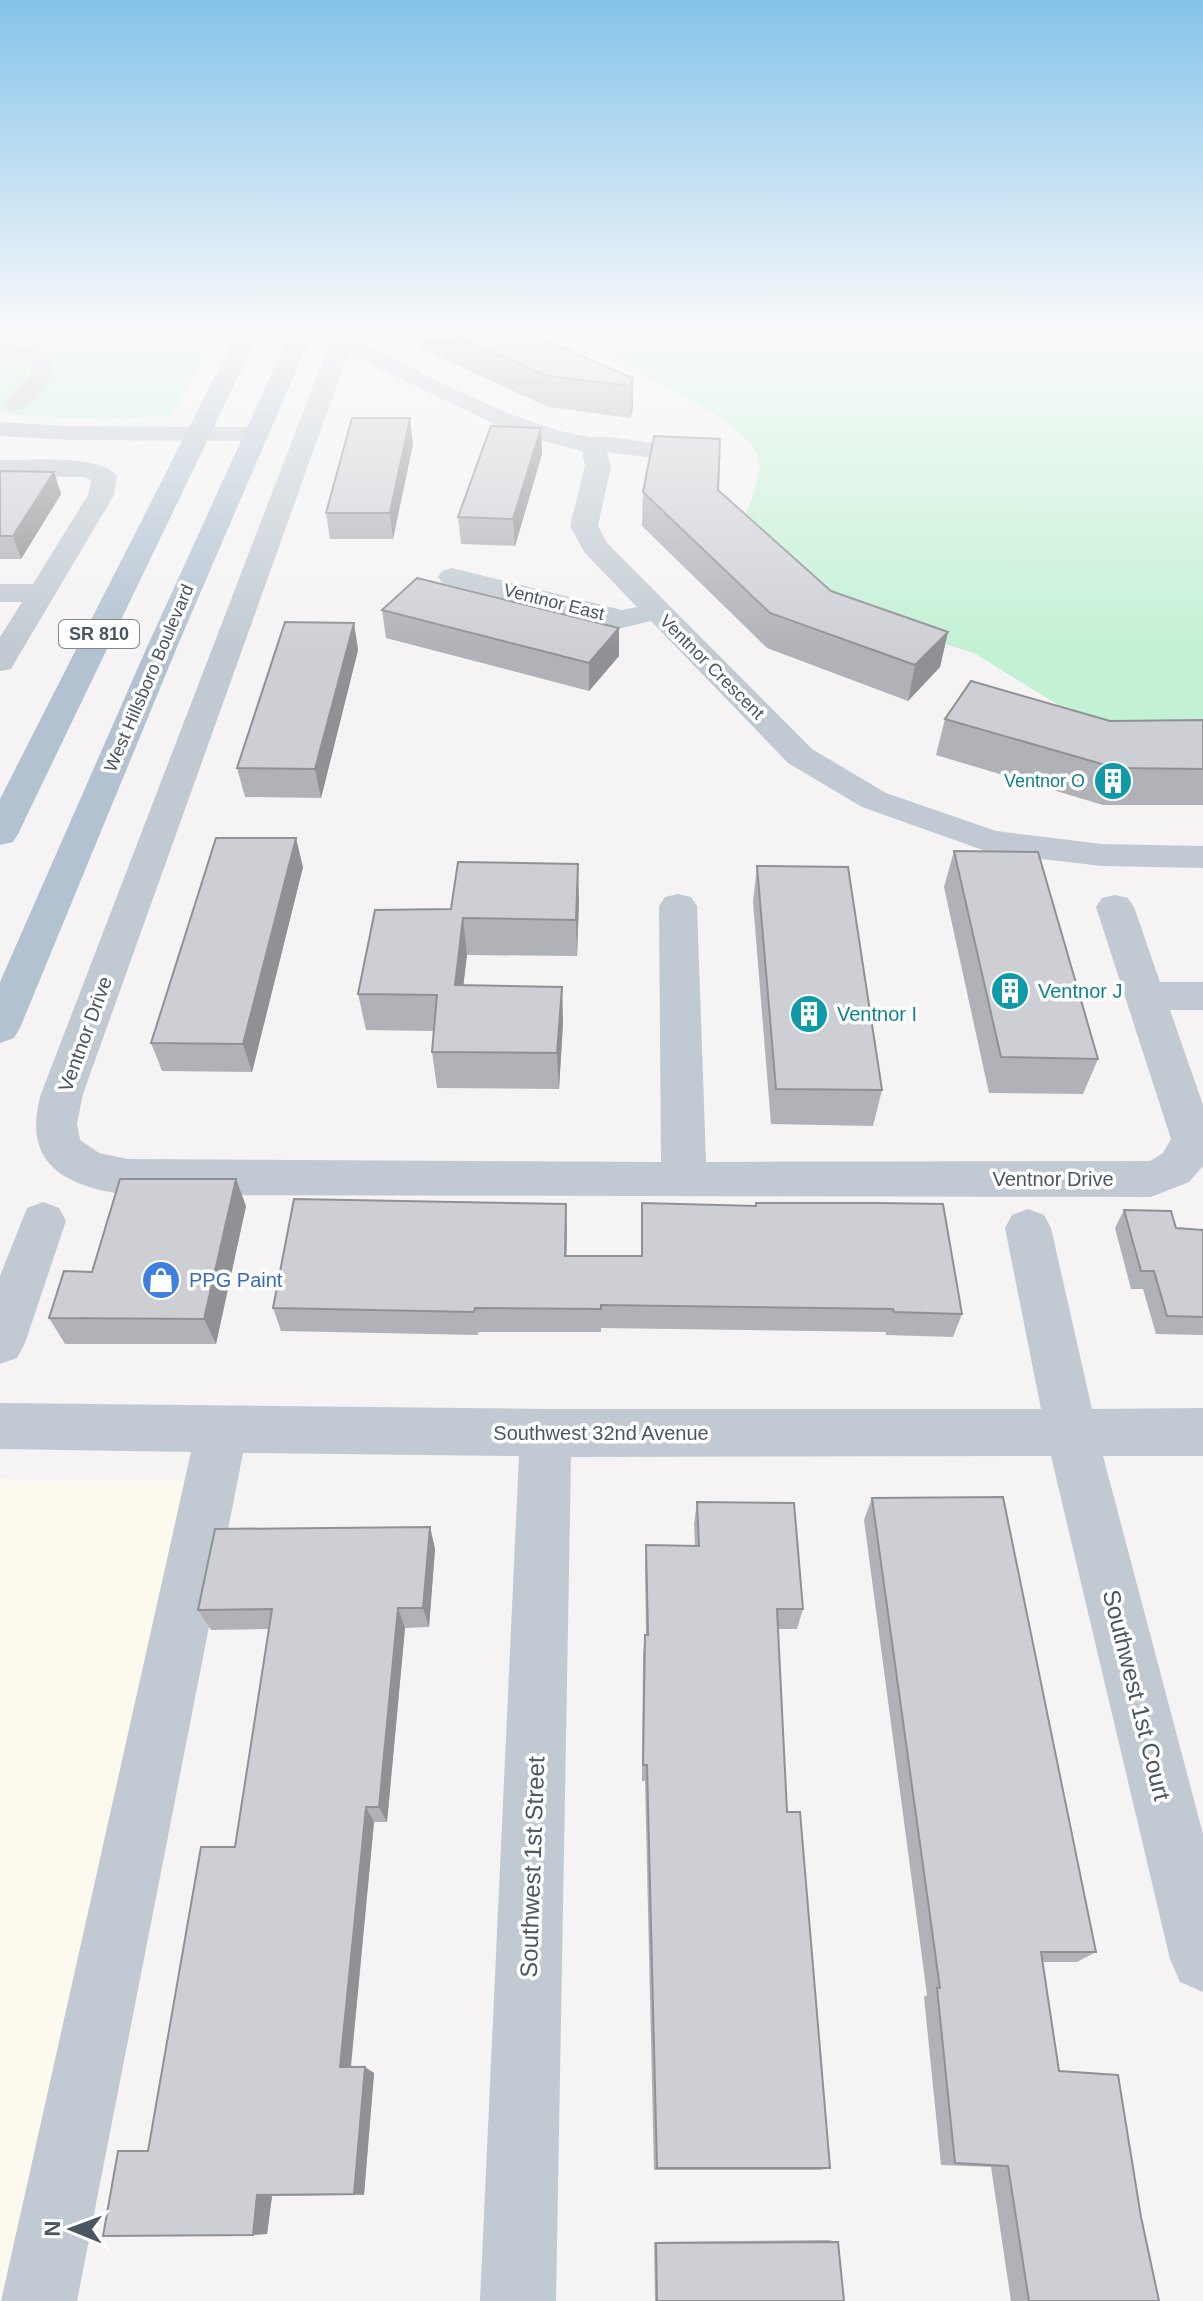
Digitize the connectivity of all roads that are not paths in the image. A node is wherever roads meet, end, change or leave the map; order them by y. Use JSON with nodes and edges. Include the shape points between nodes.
{"nodes":[{"id":1,"x":197,"y":436,"type":"edge"},
{"id":2,"x":255,"y":436,"type":"edge"},
{"id":3,"x":306,"y":436,"type":"edge"},
{"id":4,"x":554,"y":436,"type":"edge"},
{"id":5,"x":591,"y":446,"type":"junction"},
{"id":6,"x":708,"y":457,"type":"edge"},
{"id":7,"x":0,"y":468,"type":"edge"},
{"id":8,"x":452,"y":577,"type":"dead end"},
{"id":9,"x":0,"y":593,"type":"edge"},
{"id":10,"x":41,"y":593,"type":"junction"},
{"id":11,"x":656,"y":611,"type":"junction"},
{"id":12,"x":0,"y":662,"type":"edge"},
{"id":13,"x":0,"y":834,"type":"edge"},
{"id":14,"x":1203,"y":857,"type":"edge"},
{"id":15,"x":678,"y":906,"type":"dead end"},
{"id":16,"x":1115,"y":907,"type":"dead end"},
{"id":17,"x":1145,"y":996,"type":"junction"},
{"id":18,"x":1203,"y":996,"type":"edge"},
{"id":19,"x":0,"y":1028,"type":"edge"},
{"id":20,"x":684,"y":1180,"type":"junction"},
{"id":21,"x":43,"y":1221,"type":"dead end"},
{"id":22,"x":1028,"y":1228,"type":"dead end"},
{"id":23,"x":0,"y":1343,"type":"edge"},
{"id":24,"x":0,"y":1426,"type":"edge"},
{"id":25,"x":222,"y":1429,"type":"junction"},
{"id":26,"x":1071,"y":1431,"type":"junction"},
{"id":27,"x":1203,"y":1432,"type":"edge"},
{"id":28,"x":546,"y":1433,"type":"junction"},
{"id":29,"x":1203,"y":1959,"type":"edge"},
{"id":30,"x":39,"y":2301,"type":"edge"},
{"id":31,"x":518,"y":2301,"type":"edge"}],
"edges":[{"from":1,"to":13,"type":"main road","number":"SR 810"},
{"from":2,"to":19,"type":"main road","name":"West Hillsboro Boulevard","number":"SR 810"},
{"from":3,"to":20,"type":"street","name":"Ventnor Drive","via":[[69,1073],[56,1115],[59,1144],[80,1163],[128,1177]]},
{"from":4,"to":5,"type":"street"},
{"from":5,"to":6,"type":"street"},
{"from":5,"to":11,"type":"street","name":"Ventnor Crescent","via":[[598,466],[584,526]]},
{"from":7,"to":10,"type":"street","via":[[86,469],[104,476],[101,495]]},
{"from":8,"to":11,"type":"street","name":"Ventnor East","via":[[622,619]]},
{"from":9,"to":10,"type":"street"},
{"from":10,"to":12,"type":"street"},
{"from":11,"to":14,"type":"street","name":"Ventnor Crescent","via":[[800,756],[874,800],[991,842],[1102,855]]},
{"from":15,"to":20,"type":"street"},
{"from":16,"to":17,"type":"street"},
{"from":17,"to":18,"type":"street"},
{"from":17,"to":20,"type":"street","name":"Ventnor Drive","via":[[1193,1139],[1180,1166],[1165,1175]]},
{"from":21,"to":23,"type":"street"},
{"from":22,"to":26,"type":"street","name":"Southwest 1st Court"},
{"from":24,"to":25,"type":"street","name":"Southwest 32nd Avenue"},
{"from":25,"to":28,"type":"street","name":"Southwest 32nd Avenue"},
{"from":25,"to":30,"type":"street"},
{"from":26,"to":27,"type":"street","name":"Southwest 32nd Avenue"},
{"from":26,"to":28,"type":"street","name":"Southwest 32nd Avenue"},
{"from":26,"to":29,"type":"street","name":"Southwest 1st Court"},
{"from":28,"to":31,"type":"street","name":"Southwest 1st Street"}]}
